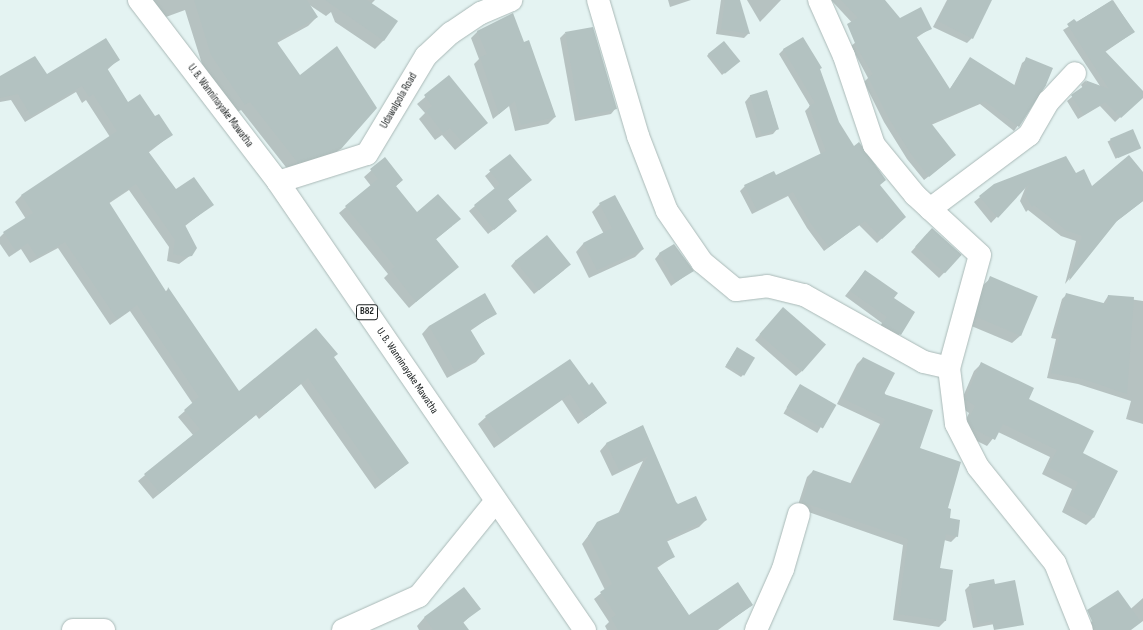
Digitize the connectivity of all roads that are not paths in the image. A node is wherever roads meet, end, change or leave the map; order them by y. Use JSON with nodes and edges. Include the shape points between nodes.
{"nodes":[{"id":1,"x":139,"y":0,"type":"edge"},
{"id":2,"x":511,"y":0,"type":"edge"},
{"id":3,"x":598,"y":0,"type":"edge"},
{"id":4,"x":819,"y":0,"type":"edge"},
{"id":5,"x":1075,"y":73,"type":"dead end"},
{"id":6,"x":278,"y":182,"type":"junction"},
{"id":7,"x":930,"y":209,"type":"junction"},
{"id":8,"x":949,"y":368,"type":"junction"},
{"id":9,"x":496,"y":502,"type":"junction"},
{"id":10,"x":800,"y":514,"type":"dead end"},
{"id":11,"x":73,"y":630,"type":"edge"},
{"id":12,"x":104,"y":630,"type":"edge"},
{"id":13,"x":342,"y":630,"type":"edge"},
{"id":14,"x":585,"y":630,"type":"edge"},
{"id":15,"x":756,"y":630,"type":"edge"},
{"id":16,"x":1082,"y":630,"type":"edge"}],
"edges":[{"from":1,"to":6,"type":"street","name":"U. B. Wanninayake Mawatha","number":"B82"},
{"from":2,"to":6,"type":"street","name":"Udawalpola Road","via":[[481,13],[451,33],[426,56],[367,154]]},
{"from":3,"to":8,"type":"street","via":[[638,136],[667,211],[702,262],[736,290],[767,286],[804,295],[924,362]]},
{"from":4,"to":7,"type":"street","via":[[844,56],[874,145]]},
{"from":5,"to":7,"type":"street","via":[[1049,101],[1029,135]]},
{"from":6,"to":9,"type":"street","name":"U. B. Wanninayake Mawatha","number":"B82"},
{"from":7,"to":8,"type":"street","via":[[980,256]]},
{"from":8,"to":16,"type":"street","via":[[956,424],[978,467],[1055,564]]},
{"from":9,"to":13,"type":"street","via":[[419,596]]},
{"from":9,"to":14,"type":"street","name":"U. B. Wanninayake Mawatha","number":"B82"},
{"from":10,"to":15,"type":"street","via":[[783,569]]},
{"from":11,"to":12,"type":"street"}]}
